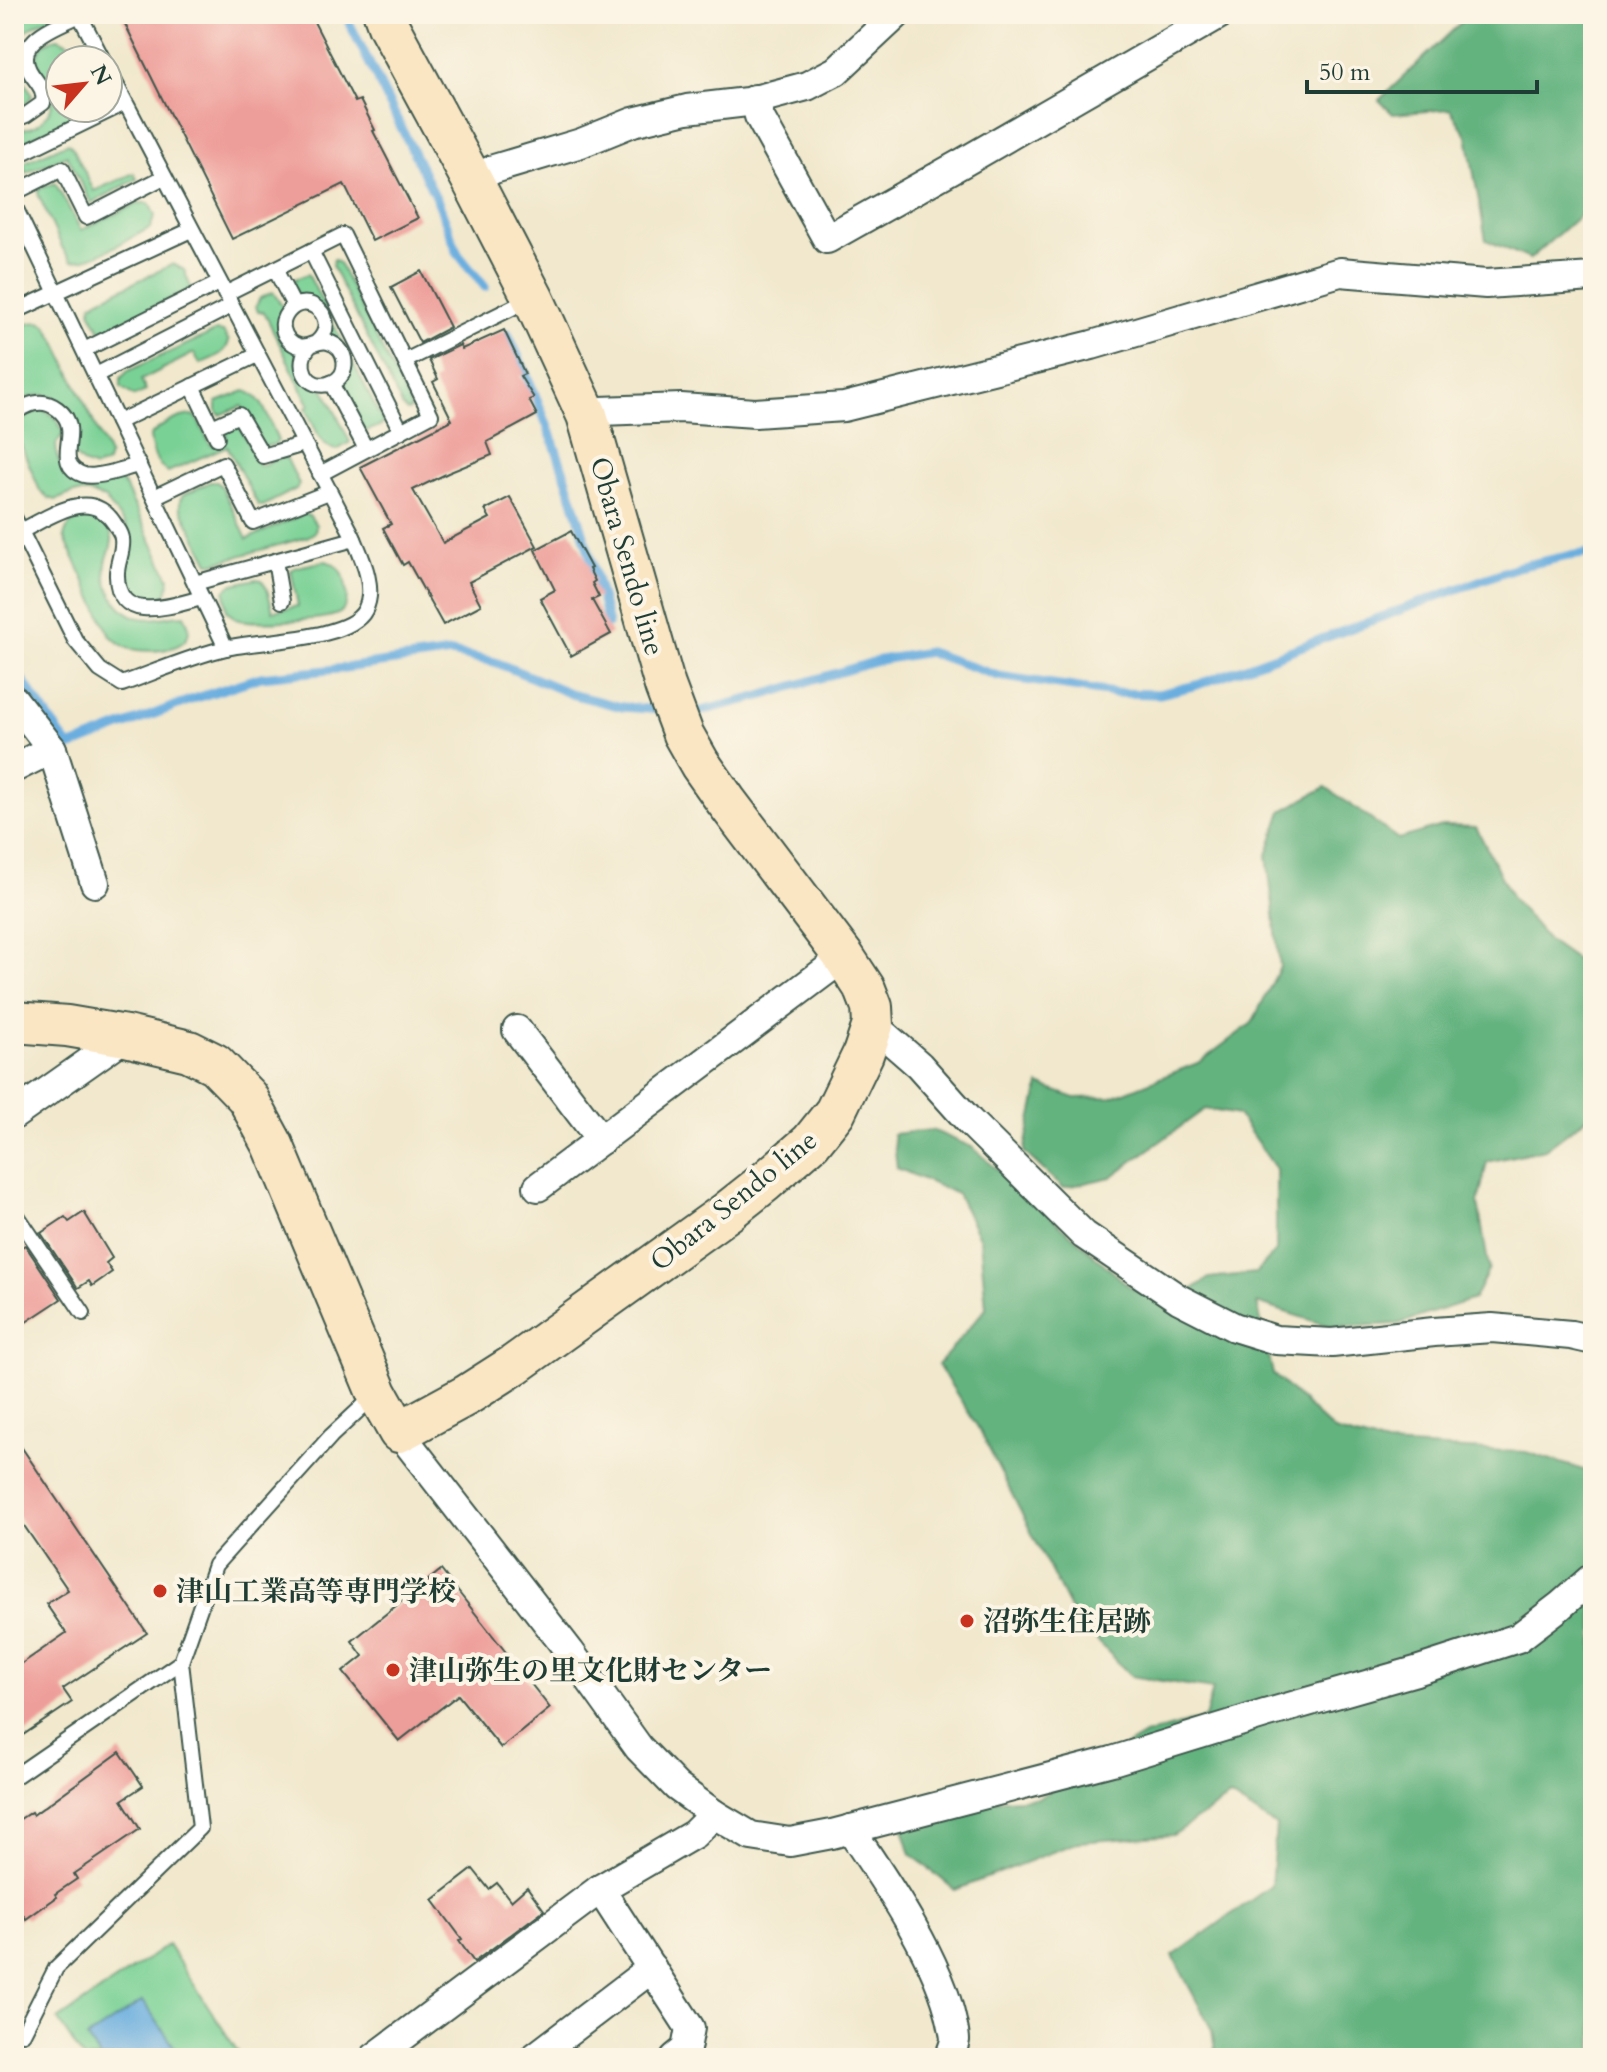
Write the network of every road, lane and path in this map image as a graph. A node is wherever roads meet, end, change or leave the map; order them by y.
1 (384, 14) edge
2 (897, 14) edge
3 (1220, 14) edge
4 (80, 15) edge
5 (95, 44) edge
6 (755, 99) junction
7 (125, 103) joint
8 (14, 120) edge
9 (14, 157) edge
10 (164, 177) junction
11 (472, 180) junction
12 (14, 193) edge
13 (14, 205) edge
14 (191, 230) junction
15 (311, 251) junction
16 (275, 269) junction
17 (1593, 277) edge
18 (56, 292) junction
19 (225, 294) junction
20 (533, 298) junction
21 (294, 306) junction
22 (14, 312) edge
23 (314, 344) junction
24 (84, 350) junction
25 (257, 355) junction
26 (405, 361) junction
27 (96, 375) junction
28 (331, 383) junction
29 (192, 386) junction
30 (14, 412) edge
31 (587, 415) junction
32 (118, 422) junction
33 (401, 431) junction
34 (304, 444) junction
35 (366, 449) junction
36 (139, 465) junction
37 (320, 474) junction
38 (329, 492) junction
39 (154, 497) junction
40 (14, 517) edge
41 (21, 531) junction
42 (354, 539) junction
43 (275, 561) junction
44 (195, 583) junction
45 (202, 598) junction
46 (282, 601) dead end
47 (226, 648) junction
48 (14, 700) edge
49 (52, 749) junction
50 (14, 768) edge
51 (95, 883) dead end
52 (844, 957) junction
53 (14, 1022) edge
54 (873, 1025) junction
55 (517, 1030) dead end
56 (126, 1036) junction
57 (14, 1115) edge
58 (601, 1140) junction
59 (538, 1187) dead end
60 (14, 1211) edge
61 (83, 1313) dead end
62 (1593, 1340) edge
63 (377, 1393) junction
64 (399, 1432) junction
65 (1593, 1577) edge
66 (181, 1662) junction
67 (14, 1777) edge
68 (714, 1814) junction
69 (850, 1829) junction
70 (600, 1889) junction
71 (652, 1968) junction
72 (23, 2033) dead end
73 (374, 2058) edge
74 (534, 2058) edge
75 (675, 2058) edge
76 (949, 2058) edge

1 - 11 main road, Obara Sendo line
2 - 6 street
3 - 6 street
4 - 5 lane
4 - 8 lane
6 - 11 street
7 - 9 lane
7 - 10 lane
10 - 12 lane
10 - 14 lane
11 - 20 main road, Obara Sendo line
13 - 18 lane
14 - 18 lane
14 - 19 lane
15 - 16 lane
15 - 26 lane
15 - 33 lane
16 - 19 lane
16 - 21 lane
17 - 31 street
18 - 22 lane
18 - 24 lane
19 - 24 lane
19 - 25 lane
19 - 27 lane
20 - 26 lane
20 - 31 main road, Obara Sendo line
21 - 23 lane
21 - 23 lane
23 - 28 lane
23 - 28 lane
24 - 27 lane
25 - 29 lane
25 - 34 lane
26 - 33 lane
27 - 32 lane
28 - 35 lane
29 - 32 lane
29 - 34 lane
30 - 36 lane
31 - 52 main road, Obara Sendo line
32 - 36 lane
33 - 35 lane
34 - 37 lane
35 - 37 lane
36 - 39 lane
37 - 38 lane
38 - 39 lane
38 - 42 lane
39 - 44 lane
40 - 41 lane
41 - 45 lane
41 - 47 lane
42 - 43 lane
42 - 47 lane
43 - 44 lane
43 - 46 lane
44 - 45 lane
45 - 47 lane
48 - 49 street
49 - 50 street
49 - 51 street
52 - 54 main road, Obara Sendo line
52 - 58 street
53 - 56 main road
54 - 62 street
54 - 64 main road, Obara Sendo line
55 - 58 street
56 - 57 street
56 - 63 main road
58 - 59 street
60 - 61 lane
63 - 64 main road
63 - 66 lane
64 - 68 street
65 - 69 street
66 - 67 lane
66 - 72 lane
68 - 69 street
68 - 70 street
69 - 76 street
70 - 71 street
70 - 73 street
71 - 74 street
71 - 75 street

